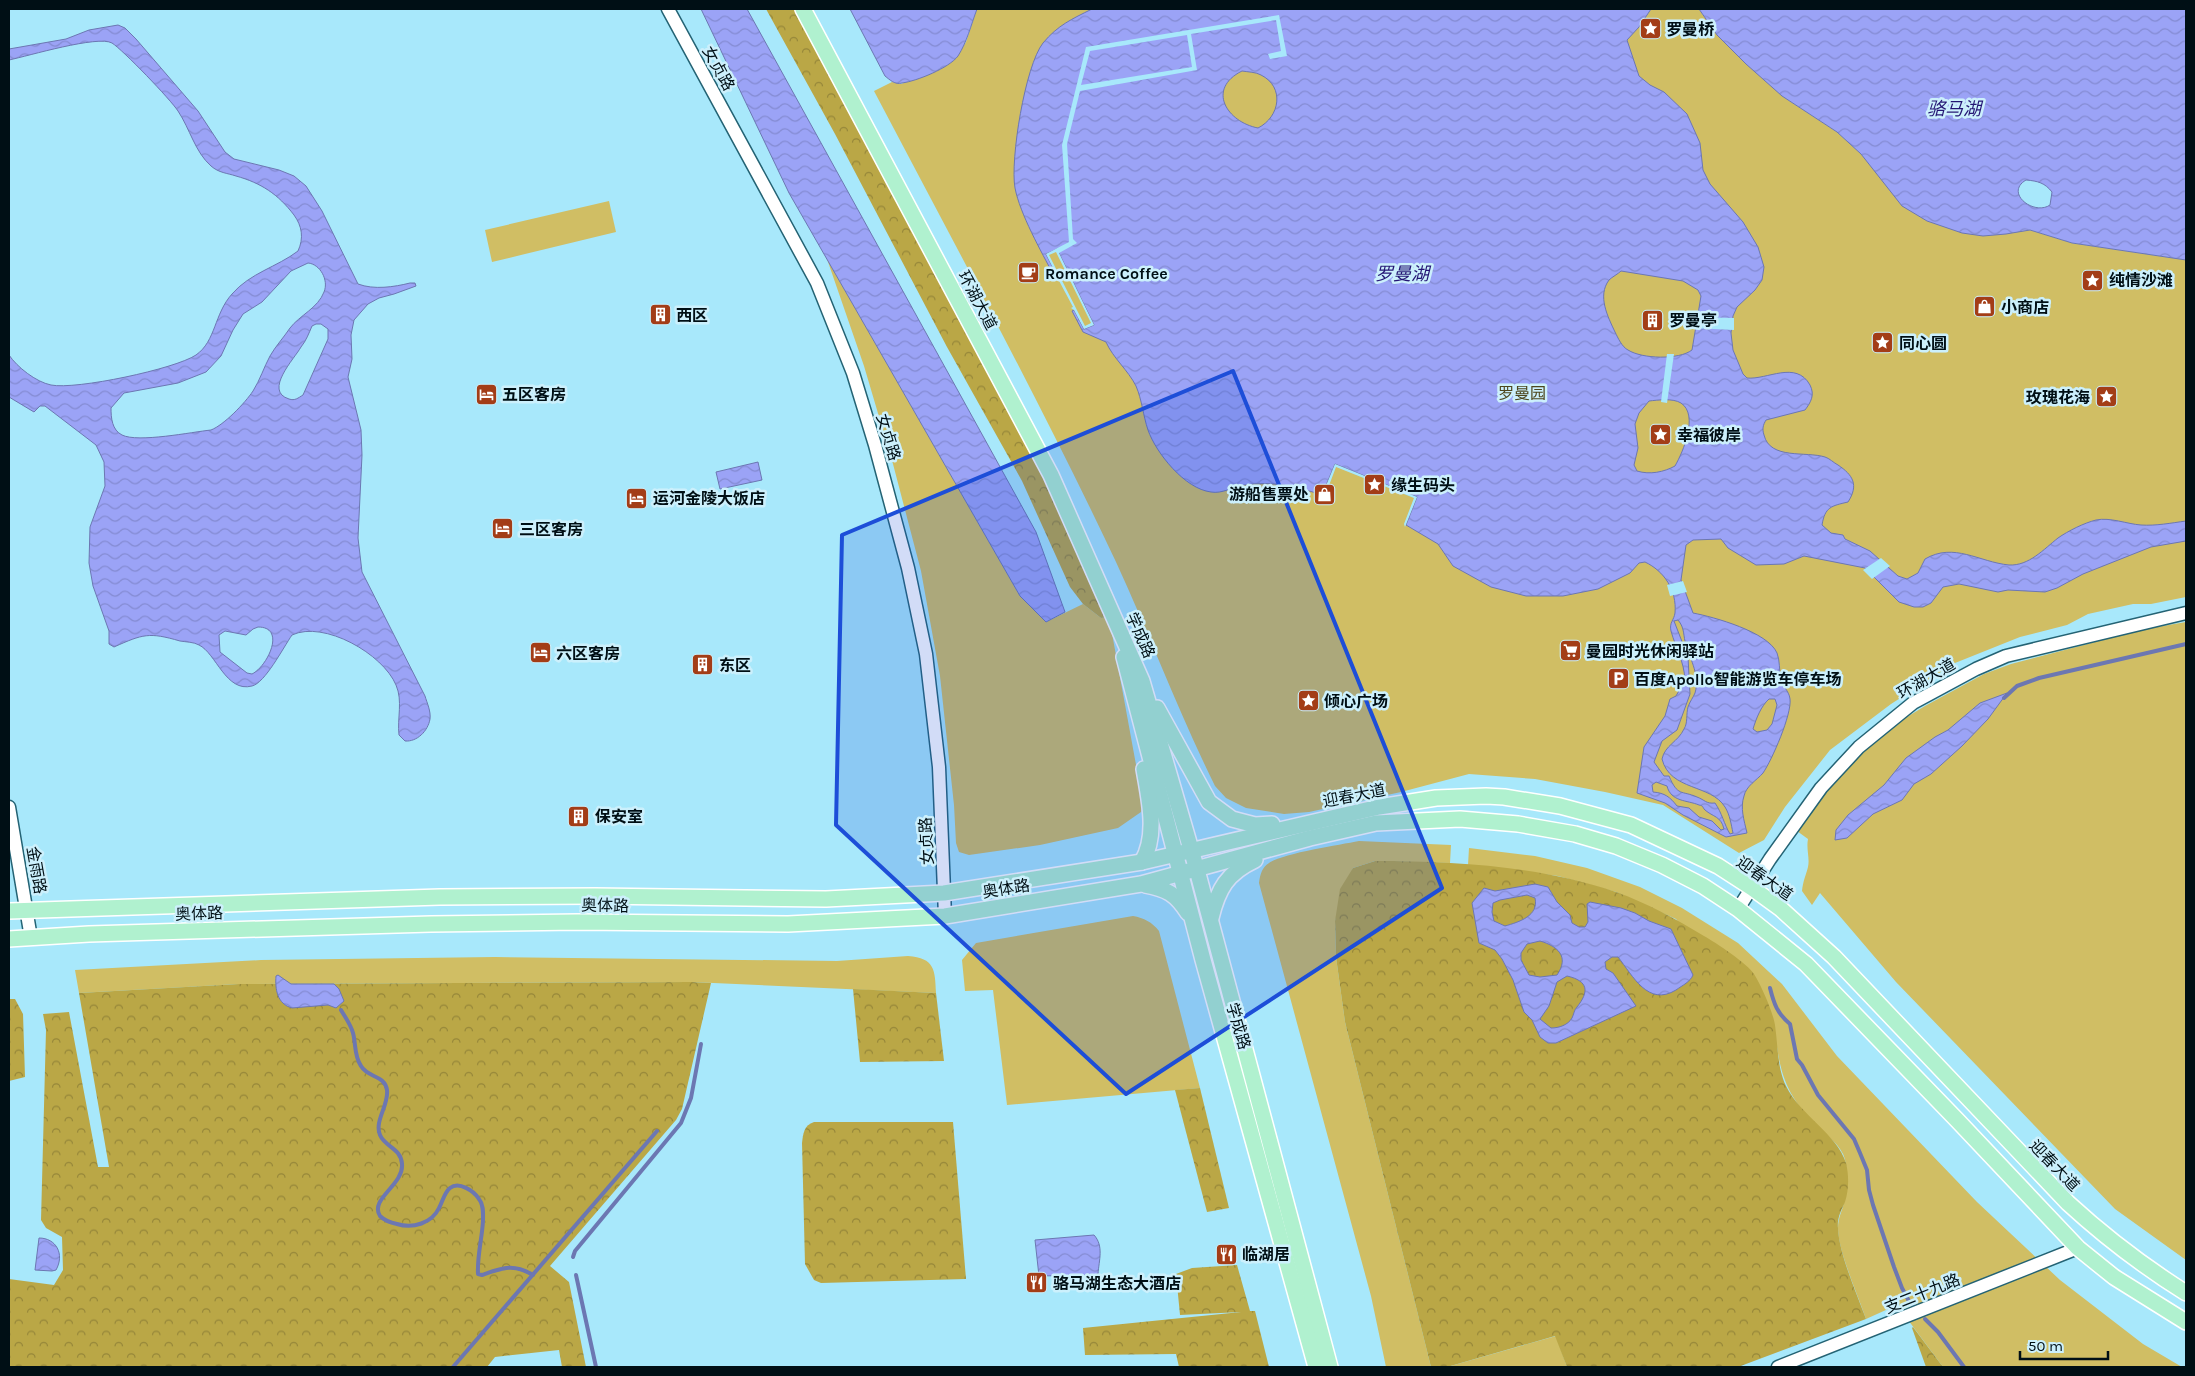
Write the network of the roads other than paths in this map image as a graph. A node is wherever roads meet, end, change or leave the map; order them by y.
1 (668, 9) edge
2 (803, 9) edge
3 (1112, 612) joint
4 (2186, 613) edge
5 (1136, 680) junction
6 (9, 808) edge
7 (1309, 822) junction
8 (1310, 838) junction
9 (1672, 843) junction
10 (1191, 851) junction
11 (1175, 854) junction
12 (1142, 862) junction
13 (1662, 865) junction
14 (1197, 870) junction
15 (1180, 874) junction
16 (1141, 884) junction
17 (1752, 888) junction
18 (944, 893) junction
19 (1738, 909) junction
20 (27, 910) junction
21 (9, 911) edge
22 (945, 916) junction
23 (1211, 922) junction
24 (1193, 923) junction
25 (31, 938) junction
26 (9, 939) edge
27 (1834, 957) junction
28 (1815, 974) junction
29 (2078, 1248) junction
30 (2186, 1293) edge
31 (2186, 1322) edge
32 (1316, 1367) edge
33 (1330, 1367) edge
34 (1778, 1367) edge

1 - 18 street, 女贞路
2 - 3 main road, 环湖大道
3 - 5 main road, 学成路
4 - 17 street, 环湖大道
5 - 7 main road
5 - 10 main road, 学成路
5 - 11 main road, 学成路
5 - 12 main road
6 - 20 street, 金雨路
7 - 9 main road, 迎春大道
7 - 10 main road, 迎春大道
8 - 13 main road, 迎春大道
8 - 14 main road, 迎春大道
8 - 23 main road
9 - 13 main road
9 - 17 main road, 迎春大道
10 - 11 main road, 奥体路
10 - 14 main road, 学成路
11 - 12 main road, 奥体路
11 - 15 main road, 学成路
12 - 18 main road, 奥体路
13 - 19 main road, 迎春大道
14 - 15 main road, 奥体路
14 - 23 main road, 学成路
15 - 16 main road, 奥体路
15 - 24 main road, 学成路
16 - 22 main road, 奥体路
16 - 24 main road
17 - 19 street, 环湖大道
17 - 27 main road, 迎春大道
18 - 20 main road, 奥体路
18 - 22 street, 女贞路
19 - 28 main road, 迎春大道
20 - 21 main road, 奥体路
20 - 25 street, 金雨路
22 - 25 main road, 奥体路
23 - 33 main road, 学成路
24 - 32 main road, 学成路
25 - 26 main road, 奥体路
27 - 28 main road
27 - 30 main road, 迎春大道
28 - 29 main road, 迎春大道
29 - 31 main road, 迎春大道
29 - 34 street, 支二十九路

